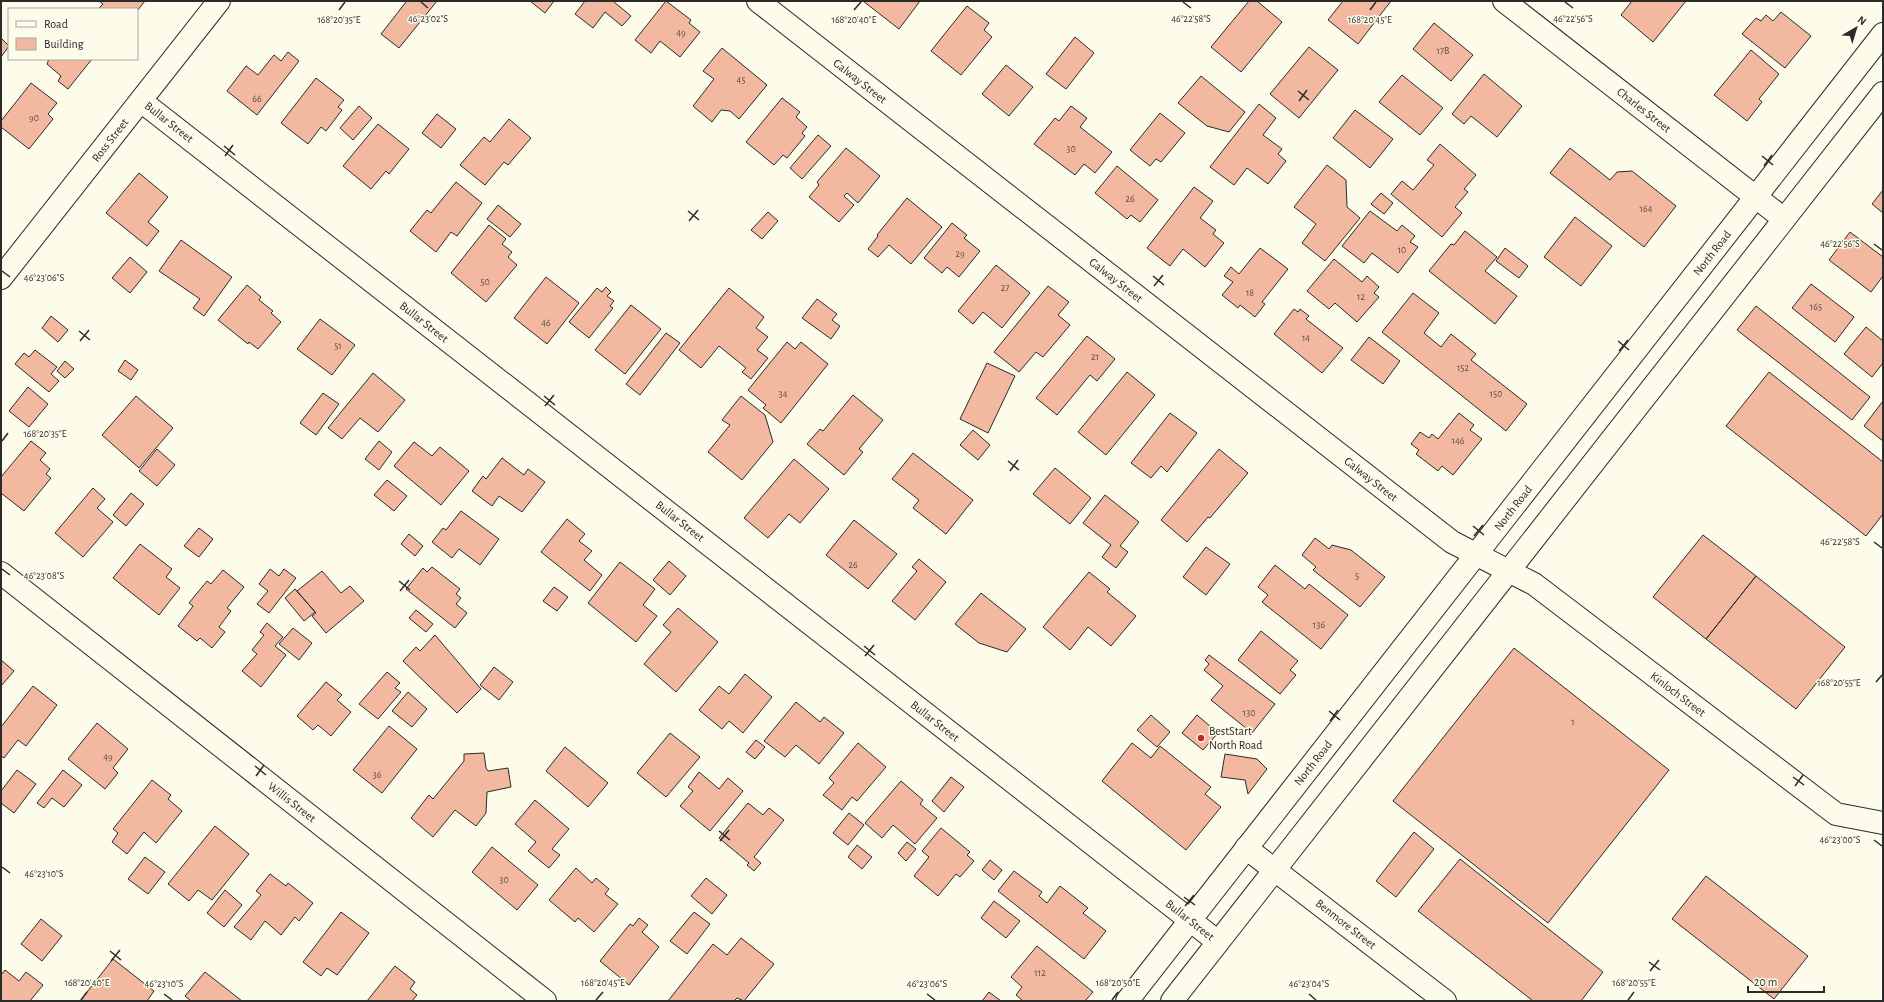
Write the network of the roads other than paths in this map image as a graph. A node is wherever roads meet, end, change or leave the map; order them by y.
1 (219, 1) edge
2 (758, 1) edge
3 (1504, 1) edge
4 (1883, 34) edge
5 (1883, 93) edge
6 (141, 101) junction
7 (1755, 197) junction
8 (1784, 219) junction
9 (1, 278) edge
10 (1476, 556) junction
11 (1508, 572) junction
12 (1, 573) edge
13 (1883, 823) edge
14 (1246, 848) junction
15 (1275, 870) junction
16 (1190, 920) junction
17 (1218, 942) junction
18 (545, 1001) edge
19 (1127, 1001) edge
20 (1172, 1001) edge
21 (1445, 1001) edge

1 - 6 street, Ross Street
2 - 10 street, Galway Street
3 - 7 street, Charles Street
4 - 7 street, North Road
5 - 8 street
6 - 9 street, Ross Street
6 - 16 street, Bullar Street
7 - 8 street, Charles Street
7 - 10 street, North Road
8 - 11 street
10 - 11 street, Kinloch Street
10 - 14 street, North Road
11 - 13 street, Kinloch Street
11 - 15 street
12 - 18 street, Willis Street
14 - 15 street, Benmore Street
14 - 16 street, North Road
15 - 17 street
15 - 21 street, Benmore Street
16 - 17 street, Bullar Street
16 - 19 street, North Road
17 - 20 street

